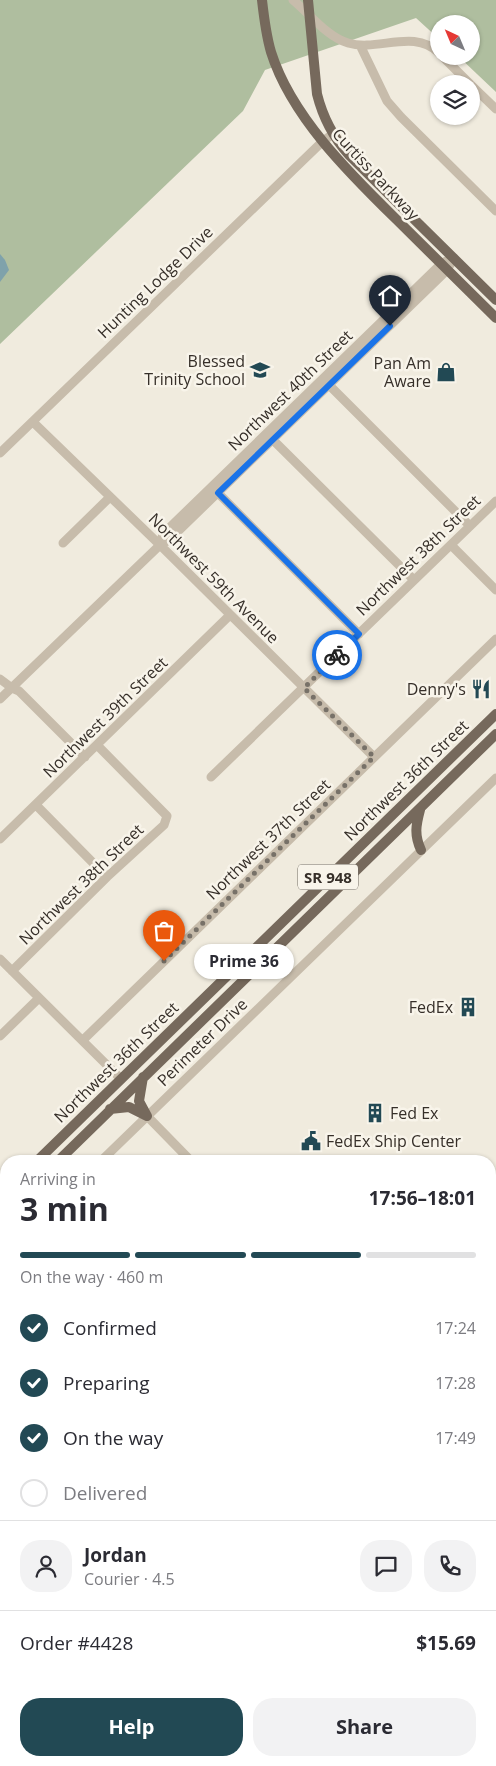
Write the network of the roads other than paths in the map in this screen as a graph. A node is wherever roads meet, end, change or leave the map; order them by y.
1 (262, 0) edge
2 (293, 0) edge
3 (308, 0) edge
4 (309, 14) junction
5 (360, 45) junction
6 (430, 47) edge
7 (451, 65) edge
8 (462, 75) edge
9 (480, 93) edge
10 (496, 109) edge
11 (333, 134) junction
12 (323, 141) junction
13 (496, 211) edge
14 (454, 258) junction
15 (444, 267) junction
16 (496, 300) edge
17 (496, 318) edge
18 (326, 382) junction
19 (32, 422) junction
20 (270, 436) junction
21 (0, 453) edge
22 (215, 490) junction
23 (110, 497) junction
24 (496, 501) edge
25 (470, 526) junction
26 (63, 543) dead end
27 (160, 545) junction
28 (451, 545) junction
29 (414, 580) junction
30 (496, 590) edge
31 (230, 615) junction
32 (359, 634) junction
33 (496, 639) edge
34 (0, 679) edge
35 (12, 688) junction
36 (304, 688) junction
37 (0, 699) edge
38 (496, 714) edge
39 (483, 727) junction
40 (496, 734) edge
41 (97, 745) junction
42 (480, 750) junction
43 (85, 756) junction
44 (374, 757) junction
45 (211, 777) dead end
46 (496, 778) edge
47 (36, 805) junction
48 (421, 808) junction
49 (412, 817) junction
50 (389, 818) junction
51 (0, 840) edge
52 (387, 841) junction
53 (422, 850) junction
54 (107, 877) junction
55 (268, 935) junction
56 (278, 946) junction
57 (0, 959) edge
58 (12, 971) junction
59 (39, 998) junction
60 (0, 1036) edge
61 (83, 1040) junction
62 (143, 1077) junction
63 (120, 1078) junction
64 (110, 1109) junction
65 (147, 1116) junction
66 (43, 1155) edge
67 (64, 1155) edge
68 (107, 1155) edge
69 (185, 1155) edge

1 - 12 main road, Curtiss Parkway
2 - 4 street
3 - 4 main road, Curtiss Parkway
4 - 5 street
4 - 11 main road, Curtiss Parkway
5 - 6 street
5 - 13 street
7 - 8 street
9 - 10 street
11 - 12 street, Hunting Lodge Drive
11 - 14 main road, Curtiss Parkway
12 - 15 main road, Curtiss Parkway
12 - 19 street, Hunting Lodge Drive
14 - 15 street, Northwest 40th Street
14 - 16 main road, Curtiss Parkway
15 - 17 main road, Curtiss Parkway
15 - 18 street, Northwest 40th Street
18 - 20 street, Northwest 40th Street
18 - 25 street
19 - 21 street, Hunting Lodge Drive
19 - 23 street, Northwest 59th Avenue
20 - 22 street, Northwest 40th Street
20 - 29 street
22 - 27 street, Northwest 40th Street
22 - 32 street
23 - 26 street
23 - 27 street, Northwest 59th Avenue
24 - 25 street, Northwest 38th Street
25 - 28 street, Northwest 38th Street
27 - 31 street, Northwest 59th Avenue
27 - 35 street, Northwest 40th Street
28 - 29 street, Northwest 38th Street
28 - 30 street
29 - 32 street, Northwest 38th Street
31 - 36 street, Northwest 59th Avenue
31 - 41 street, Northwest 39th Street
32 - 36 street, Northwest 38th Street
33 - 44 street, Northwest 37th Street
34 - 35 street
35 - 37 street, Northwest 40th Street
35 - 43 street
36 - 44 street, Northwest 59th Avenue
36 - 45 street, Northwest 38th Street
38 - 39 main road, Northwest 36th Street / SR 948
39 - 42 main road
39 - 50 main road, Northwest 36th Street / SR 948
40 - 42 main road, Northwest 36th Street / SR 948
41 - 43 street, Northwest 39th Street
41 - 54 street, Northwest 38th Street
42 - 48 main road, Northwest 36th Street / SR 948
43 - 47 street, Northwest 39th Street
44 - 61 street, Northwest 37th Street
46 - 53 street, Perimeter Drive
47 - 51 street, Northwest 39th Street
47 - 54 street
48 - 49 main road, Northwest 36th Street / SR 948
48 - 53 main road
49 - 50 main road
49 - 52 main road, Northwest 36th Street / SR 948
50 - 52 main road
50 - 55 main road, Northwest 36th Street / SR 948
52 - 56 main road, Northwest 36th Street / SR 948
53 - 65 street, Perimeter Drive
54 - 58 street, Northwest 38th Street
55 - 56 main road
55 - 63 main road, Northwest 36th Street / SR 948
56 - 62 main road, Northwest 36th Street / SR 948
57 - 58 street
58 - 59 street
59 - 60 street
59 - 61 street
61 - 63 street
62 - 64 main road, Northwest 36th Street / SR 948
62 - 65 main road
63 - 66 main road, Northwest 36th Street / SR 948
64 - 65 main road
64 - 67 main road, Northwest 36th Street / SR 948
65 - 68 street, Perimeter Drive
65 - 69 street

